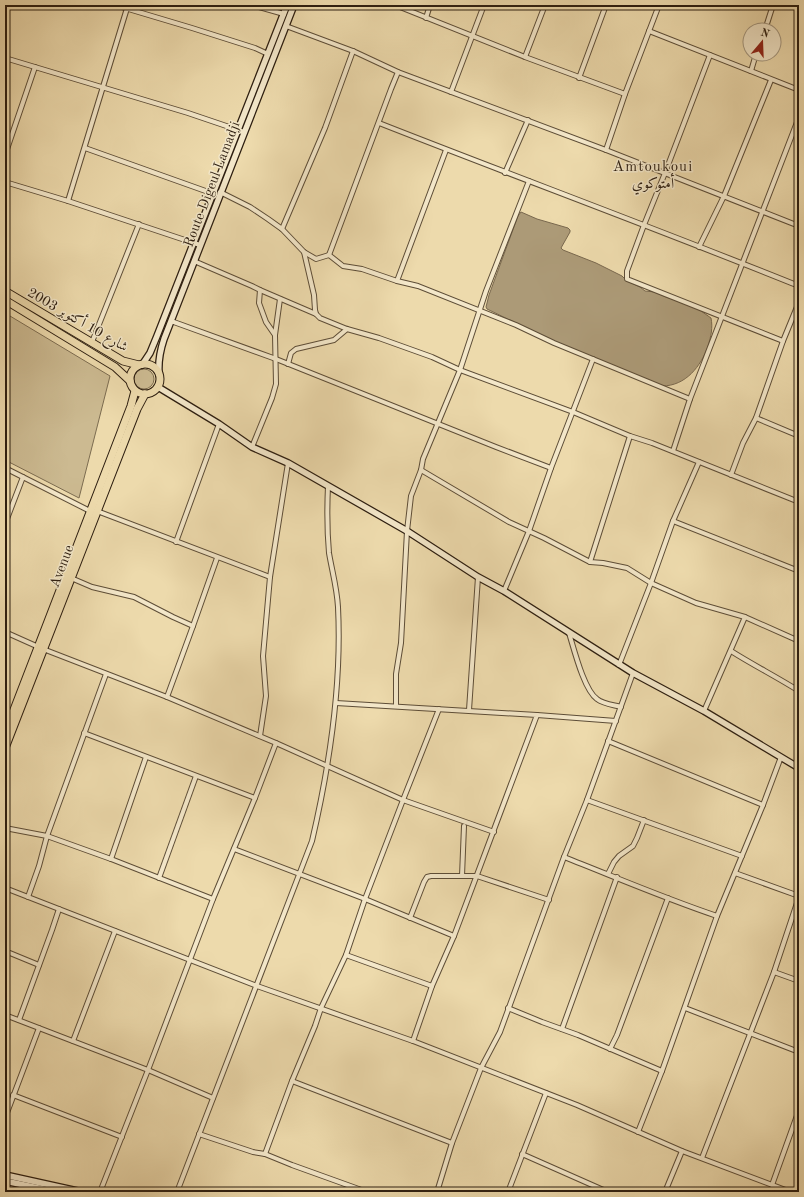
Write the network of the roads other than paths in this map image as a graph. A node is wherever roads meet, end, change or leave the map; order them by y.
1 (115, 5) edge
2 (252, 5) edge
3 (287, 5) edge
4 (294, 5) edge
5 (395, 5) edge
6 (430, 5) edge
7 (484, 5) edge
8 (545, 5) edge
9 (606, 5) edge
10 (659, 5) edge
11 (773, 5) edge
12 (128, 7) edge
13 (284, 14) junction
14 (426, 18) junction
15 (767, 22) edge
16 (286, 26) junction
17 (649, 31) junction
18 (472, 37) junction
19 (353, 51) junction
20 (268, 54) junction
21 (710, 55) junction
22 (525, 57) junction
23 (5, 58) edge
24 (754, 62) edge
25 (35, 67) junction
26 (751, 71) junction
27 (398, 72) junction
28 (579, 78) junction
29 (771, 80) junction
30 (103, 87) junction
31 (799, 90) edge
32 (451, 92) junction
33 (625, 94) junction
34 (799, 117) edge
35 (528, 120) junction
36 (379, 123) junction
37 (241, 131) junction
38 (85, 148) junction
39 (446, 150) junction
40 (606, 150) junction
41 (5, 155) edge
42 (505, 172) junction
43 (665, 173) junction
44 (529, 181) junction
45 (5, 182) edge
46 (220, 192) junction
47 (214, 194) junction
48 (724, 196) junction
49 (68, 201) junction
50 (762, 211) junction
51 (139, 224) junction
52 (644, 225) junction
53 (799, 226) edge
54 (282, 229) junction
55 (193, 242) junction
56 (200, 245) junction
57 (699, 247) junction
58 (304, 252) junction
59 (330, 255) junction
60 (194, 261) junction
61 (741, 263) junction
62 (397, 281) junction
63 (799, 286) edge
64 (260, 290) junction
65 (5, 291) edge
66 (280, 299) junction
67 (5, 300) edge
68 (799, 302) edge
69 (480, 310) junction
70 (316, 314) junction
71 (721, 316) junction
72 (171, 321) junction
73 (347, 329) junction
74 (274, 335) junction
75 (783, 341) junction
76 (92, 342) junction
77 (276, 359) junction
78 (593, 359) junction
79 (288, 364) junction
80 (140, 365) junction
81 (460, 370) junction
82 (159, 374) junction
83 (130, 380) junction
84 (158, 387) junction
85 (135, 390) junction
86 (145, 394) junction
87 (690, 399) junction
88 (573, 412) junction
89 (756, 418) junction
90 (219, 424) junction
91 (438, 424) junction
92 (630, 436) junction
93 (799, 436) edge
94 (252, 448) junction
95 (672, 451) junction
96 (699, 462) junction
97 (288, 463) junction
98 (5, 468) edge
99 (551, 468) junction
100 (421, 470) junction
101 (732, 475) junction
102 (23, 478) junction
103 (328, 486) junction
104 (799, 502) edge
105 (93, 511) junction
106 (673, 521) junction
107 (5, 524) edge
108 (407, 531) junction
109 (529, 531) junction
110 (176, 542) junction
111 (217, 558) junction
112 (590, 562) junction
113 (799, 571) edge
114 (270, 577) junction
115 (478, 577) junction
116 (71, 578) junction
117 (651, 583) junction
118 (504, 591) junction
119 (745, 617) junction
120 (193, 626) junction
121 (5, 632) edge
122 (569, 633) junction
123 (799, 641) edge
124 (41, 648) junction
125 (731, 651) junction
126 (619, 665) junction
127 (633, 673) junction
128 (106, 674) junction
129 (799, 691) edge
130 (167, 697) junction
131 (336, 703) junction
132 (396, 706) junction
133 (621, 706) junction
134 (439, 708) junction
135 (470, 710) junction
136 (704, 711) junction
137 (537, 714) junction
138 (616, 721) junction
139 (5, 733) edge
140 (84, 733) junction
141 (260, 736) junction
142 (608, 741) junction
143 (276, 743) junction
144 (5, 748) edge
145 (146, 757) junction
146 (781, 757) junction
147 (328, 766) junction
148 (799, 768) edge
149 (196, 776) junction
150 (255, 798) junction
151 (403, 800) junction
152 (587, 800) junction
153 (763, 805) junction
154 (644, 820) junction
155 (464, 826) dead end
156 (5, 828) edge
157 (494, 832) junction
158 (47, 836) junction
159 (234, 849) junction
160 (742, 856) junction
161 (564, 857) junction
162 (111, 859) junction
163 (735, 873) junction
164 (299, 874) junction
165 (608, 874) junction
166 (462, 876) junction
167 (477, 876) junction
168 (617, 877) junction
169 (159, 878) junction
170 (5, 888) edge
171 (799, 897) edge
172 (28, 898) junction
173 (668, 898) junction
174 (213, 899) junction
175 (365, 900) junction
176 (549, 900) junction
177 (59, 909) junction
178 (717, 916) junction
179 (410, 918) junction
180 (115, 931) junction
181 (454, 936) junction
182 (5, 951) edge
183 (346, 955) junction
184 (190, 960) junction
185 (39, 965) junction
186 (774, 972) junction
187 (799, 981) edge
188 (257, 986) junction
189 (432, 986) junction
190 (321, 1008) junction
191 (508, 1008) junction
192 (685, 1008) junction
193 (5, 1015) edge
194 (19, 1020) junction
195 (39, 1028) junction
196 (562, 1029) junction
197 (750, 1034) junction
198 (73, 1041) junction
199 (413, 1041) junction
200 (610, 1049) junction
201 (799, 1052) edge
202 (481, 1068) junction
203 (148, 1070) junction
204 (662, 1071) junction
205 (292, 1081) junction
206 (546, 1093) junction
207 (14, 1095) junction
208 (213, 1098) junction
209 (799, 1110) edge
210 (5, 1118) edge
211 (638, 1132) junction
212 (199, 1134) junction
213 (122, 1137) junction
214 (452, 1143) junction
215 (682, 1151) junction
216 (265, 1154) junction
217 (522, 1154) junction
218 (702, 1158) junction
219 (5, 1175) edge
220 (5, 1181) edge
221 (772, 1185) junction
222 (598, 1190) edge
223 (57, 1192) edge
224 (82, 1192) edge
225 (100, 1192) edge
226 (177, 1192) edge
227 (367, 1192) edge
228 (437, 1192) edge
229 (508, 1192) edge
230 (608, 1192) edge
231 (665, 1192) edge
232 (791, 1192) edge

1 - 12 street
2 - 13 street
3 - 13 main road
4 - 16 main road, Route Digeul Lamadji
5 - 14 street
6 - 14 street
7 - 18 street
8 - 22 street
9 - 28 street
10 - 17 street
11 - 15 street
12 - 20 street
12 - 30 street
13 - 20 main road
14 - 18 street
16 - 19 street
16 - 37 main road, Route Digeul Lamadji
17 - 21 street
17 - 33 street
18 - 22 street
18 - 32 street
19 - 27 street
19 - 54 street
20 - 37 main road
21 - 26 street
21 - 43 street
22 - 28 street
23 - 25 street
24 - 26 street
25 - 30 street
25 - 41 street
26 - 29 street
27 - 32 street
27 - 36 street
28 - 33 street
29 - 31 street
29 - 48 street
30 - 37 street
30 - 38 street
32 - 35 street
33 - 40 street
34 - 50 street
35 - 40 street
35 - 42 street
36 - 39 street
36 - 59 street
37 - 46 main road, Route Digeul Lamadji
37 - 47 main road
38 - 47 street
38 - 49 street
39 - 42 street
39 - 62 street
40 - 43 street
42 - 44 street
43 - 48 street
43 - 52 street
44 - 52 street
44 - 69 street
45 - 49 street
46 - 54 street
46 - 56 main road, Route Digeul Lamadji
47 - 55 main road
48 - 50 street
48 - 57 street
49 - 51 street
50 - 53 street
50 - 61 street
51 - 55 street
51 - 76 street
52 - 57 street
52 - 71 street
54 - 58 street
55 - 56 street
55 - 80 main road
56 - 60 main road, Route Digeul Lamadji
57 - 61 street
58 - 59 street
58 - 70 street
59 - 62 street
60 - 64 street
60 - 72 main road, Route Digeul Lamadji
61 - 63 street
61 - 71 street
62 - 69 street
64 - 66 street
64 - 74 street
65 - 76 highway, شارع 10 أكتوبر 2003
66 - 70 street
66 - 74 street
67 - 83 highway, شارع 10 أكتوبر 2003
68 - 75 street
69 - 78 street
69 - 81 street
70 - 73 street
71 - 75 street
71 - 87 street
72 - 77 street
72 - 82 main road, Route Digeul Lamadji
73 - 79 street
73 - 81 street
74 - 77 street
75 - 89 street
76 - 80 highway, شارع 10 أكتوبر 2003
77 - 79 street
77 - 94 street
78 - 87 street
78 - 88 street
79 - 91 street
80 - 82 highway
80 - 83 highway
81 - 88 street
81 - 91 street
82 - 84 highway
83 - 85 highway
84 - 86 highway
84 - 90 main road
85 - 86 highway
85 - 105 highway
86 - 105 highway, Avenue
87 - 95 street
88 - 92 street
88 - 99 street
89 - 93 street
89 - 101 street
90 - 94 main road
90 - 110 street
91 - 99 street
91 - 100 street
92 - 95 street
92 - 112 street
94 - 97 main road
95 - 96 street
96 - 101 street
96 - 106 street
97 - 103 main road
97 - 114 street
98 - 102 street
99 - 109 street
100 - 108 street
100 - 109 street
101 - 104 street
102 - 105 street
102 - 107 street
103 - 108 main road
103 - 131 street
105 - 110 street
105 - 116 highway, Avenue
105 - 124 highway
106 - 113 street
106 - 117 street
108 - 115 main road
108 - 132 street
109 - 112 street
109 - 118 street
110 - 111 street
111 - 114 street
111 - 120 street
112 - 117 street
114 - 141 street
115 - 118 main road
115 - 135 street
116 - 120 street
116 - 124 highway, Avenue
117 - 119 street
117 - 126 street
118 - 122 main road
119 - 123 street
119 - 125 street
120 - 130 street
121 - 124 street
122 - 126 main road
122 - 133 street
124 - 128 street
124 - 139 highway
124 - 144 highway, Avenue
125 - 129 street
125 - 136 street
126 - 127 main road
127 - 133 street
127 - 136 main road
128 - 130 street
128 - 140 street
130 - 141 street
131 - 132 street
131 - 147 street
132 - 134 street
133 - 138 street
134 - 135 street
134 - 151 street
135 - 137 street
136 - 146 main road
137 - 138 street
137 - 157 street
138 - 142 street
140 - 145 street
140 - 158 street
141 - 143 street
142 - 152 street
142 - 153 street
143 - 147 street
143 - 150 street
145 - 149 street
145 - 162 street
146 - 148 main road
146 - 153 street
147 - 151 street
147 - 164 street
149 - 150 street
149 - 169 street
150 - 159 street
151 - 157 street
151 - 175 street
152 - 154 street
152 - 161 street
153 - 160 street
154 - 160 street
154 - 165 street
155 - 166 street
156 - 158 street
157 - 167 street
158 - 162 street
158 - 172 street
159 - 164 street
159 - 174 street
160 - 163 street
161 - 165 street
161 - 176 street
162 - 169 street
163 - 171 street
163 - 178 street
164 - 175 street
164 - 188 street
165 - 168 street
166 - 167 street
166 - 179 street
167 - 176 street
167 - 181 street
168 - 173 street
168 - 196 street
169 - 174 street
170 - 172 street
171 - 186 street
172 - 177 street
173 - 178 street
173 - 200 street
174 - 184 street
175 - 179 street
175 - 181 street
175 - 183 street
176 - 191 street
177 - 180 street
177 - 185 street
178 - 192 street
179 - 181 street
180 - 184 street
180 - 198 street
181 - 189 street
182 - 185 street
183 - 189 street
183 - 190 street
184 - 188 street
184 - 203 street
185 - 194 street
186 - 187 street
186 - 197 street
188 - 190 street
188 - 208 street
189 - 199 street
190 - 199 street
190 - 205 street
191 - 196 street
191 - 202 street
192 - 197 street
192 - 204 street
193 - 194 street
194 - 195 street
195 - 198 street
195 - 207 street
196 - 200 street
197 - 201 street
197 - 218 street
198 - 203 street
199 - 202 street
200 - 204 street
202 - 206 street
202 - 214 street
203 - 208 street
203 - 213 street
204 - 211 street
205 - 214 street
205 - 216 street
206 - 211 street
206 - 217 street
207 - 210 street
207 - 213 street
208 - 212 street
209 - 221 street
211 - 215 street
212 - 216 street
212 - 226 street
213 - 225 street
214 - 228 street
215 - 218 street
215 - 231 street
216 - 227 street
217 - 222 street
217 - 229 street
218 - 221 street
219 - 224 main road
220 - 223 main road
221 - 232 street
222 - 230 street

